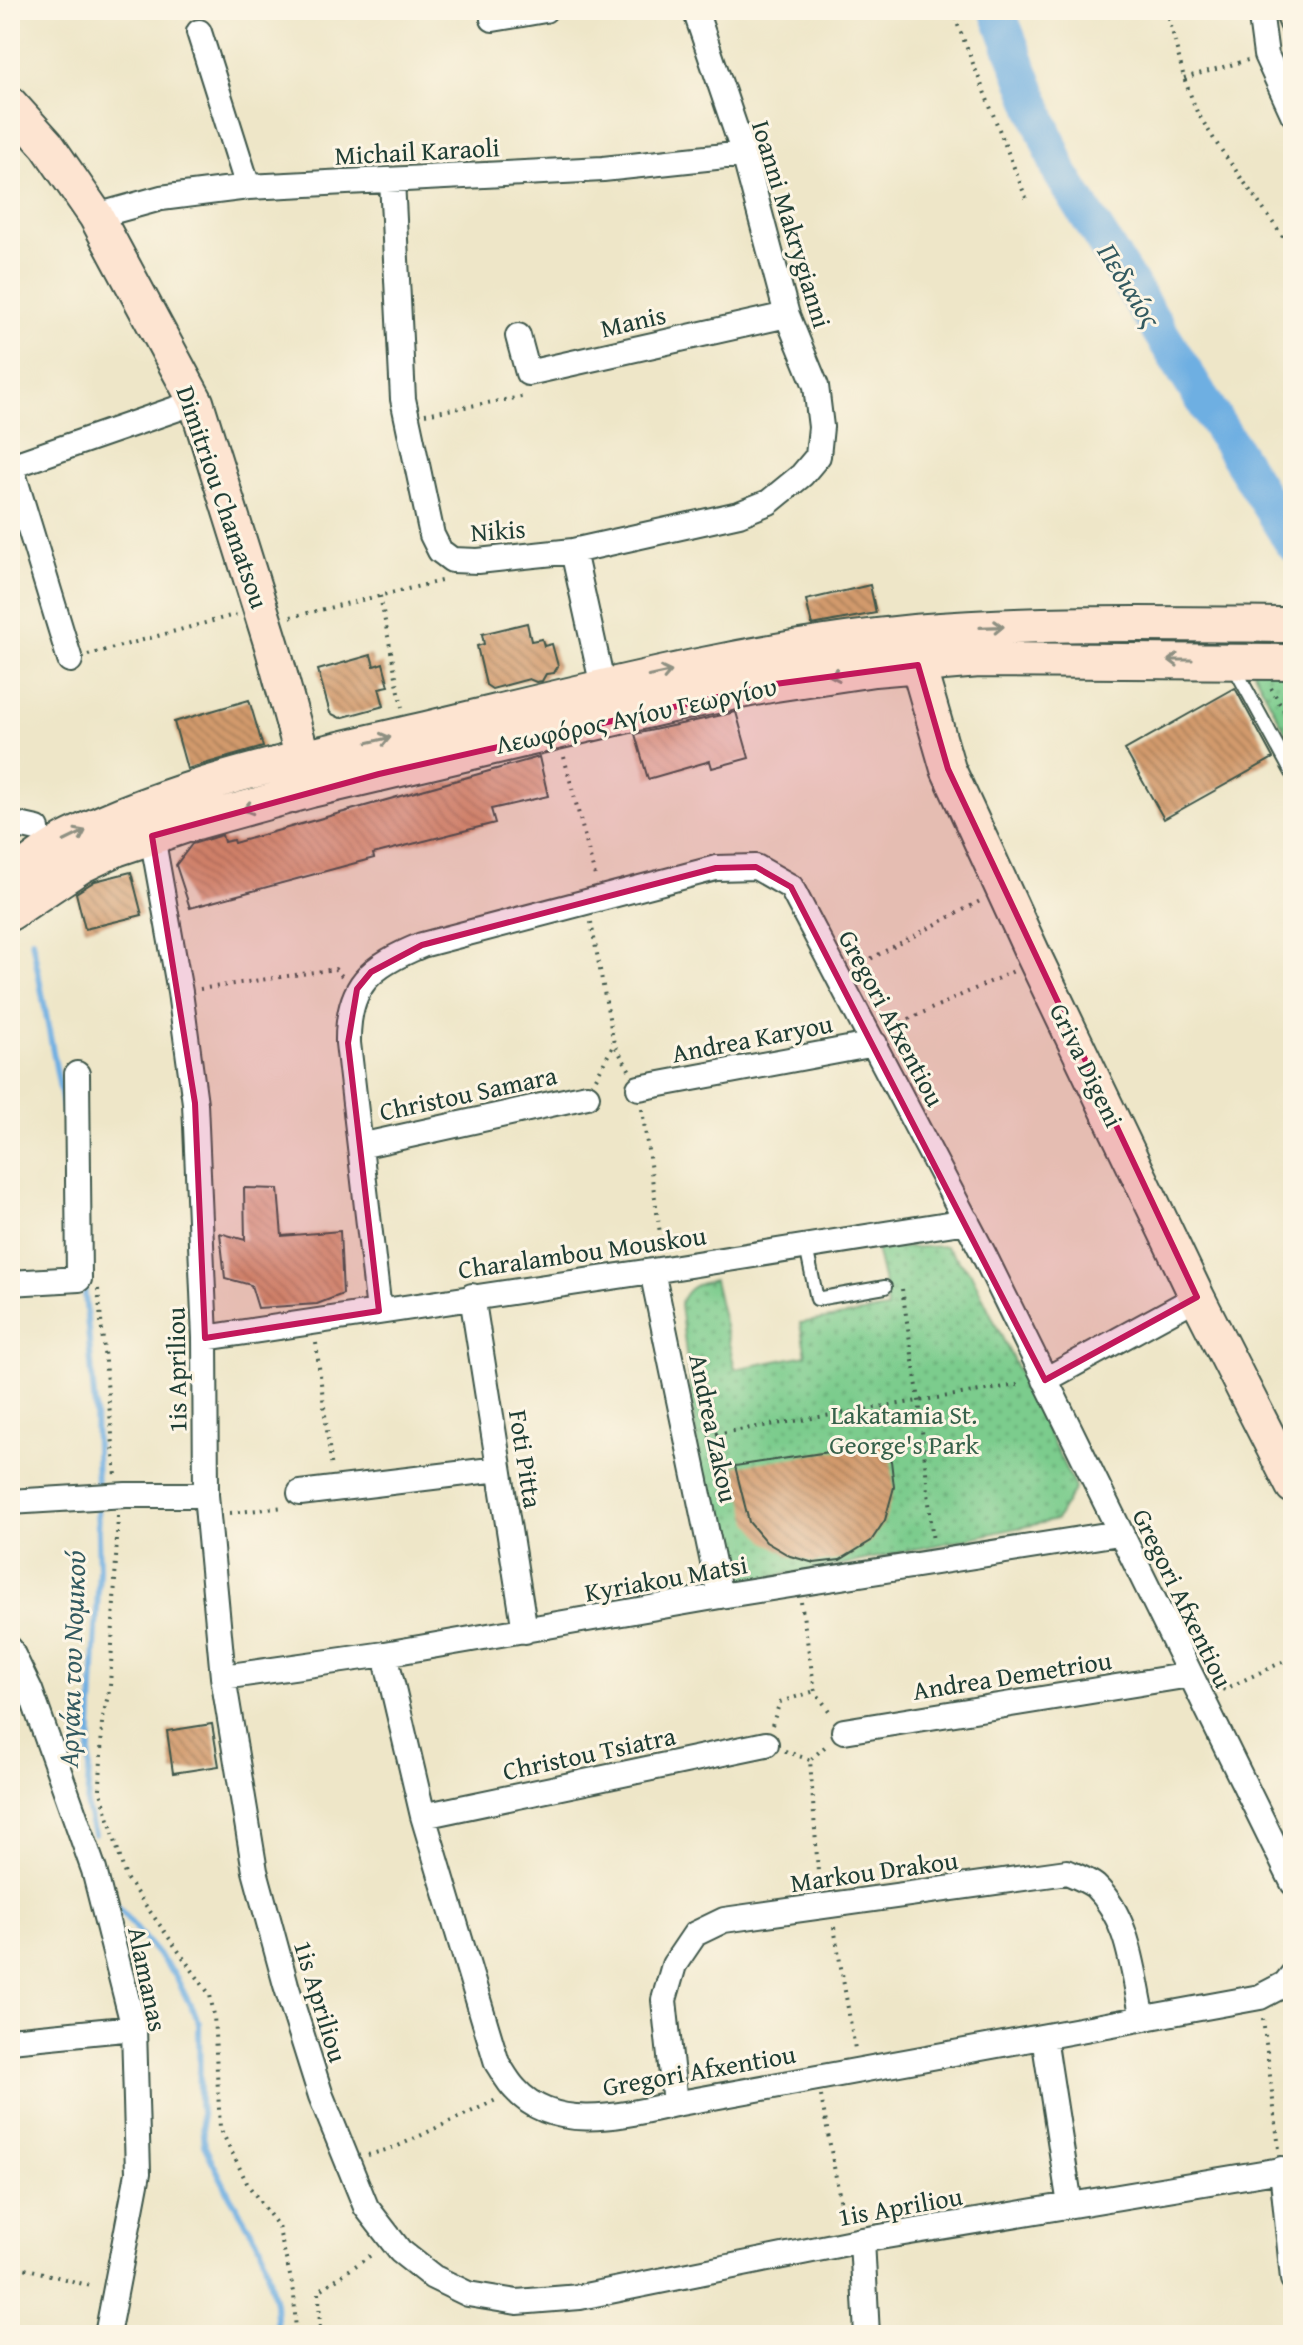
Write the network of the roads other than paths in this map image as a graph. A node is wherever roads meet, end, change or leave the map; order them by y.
1 (545, 10) edge
2 (695, 10) edge
3 (1260, 10) edge
4 (493, 19) dead end
5 (199, 32) dead end
6 (10, 104) edge
7 (1293, 114) edge
8 (744, 154) junction
9 (392, 180) junction
10 (248, 187) junction
11 (96, 216) junction
12 (787, 315) junction
13 (518, 336) dead end
14 (196, 402) junction
15 (818, 456) joint
16 (10, 465) edge
17 (573, 551) junction
18 (1278, 624) edge
19 (916, 649) junction
20 (70, 660) road end
21 (1232, 660) junction
22 (1280, 668) edge
23 (603, 687) junction
24 (303, 757) junction
25 (1292, 773) edge
26 (311, 790) junction
27 (10, 823) edge
28 (37, 829) dead end
29 (152, 836) junction
30 (10, 878) edge
31 (10, 913) edge
32 (872, 1040) junction
33 (77, 1074) dead end
34 (639, 1088) road end
35 (587, 1096) road end
36 (360, 1146) junction
37 (967, 1221) junction
38 (806, 1247) junction
39 (658, 1270) junction
40 (10, 1283) edge
41 (885, 1287) road end
42 (472, 1296) junction
43 (1197, 1297) junction
44 (379, 1311) junction
45 (205, 1338) junction
46 (1045, 1380) junction
47 (499, 1469) junction
48 (1293, 1486) edge
49 (300, 1493) road end
50 (10, 1502) edge
51 (207, 1505) junction
52 (1119, 1533) junction
53 (720, 1596) junction
54 (525, 1631) junction
55 (10, 1649) edge
56 (385, 1654) junction
57 (1190, 1675) junction
58 (223, 1677) junction
59 (844, 1731) road end
60 (766, 1744) road end
61 (423, 1816) junction
62 (1293, 1883) edge
63 (1293, 1974) edge
64 (1143, 2018) junction
65 (134, 2028) junction
66 (1044, 2037) junction
67 (10, 2040) edge
68 (675, 2104) junction
69 (1287, 2169) edge
70 (1070, 2205) junction
71 (855, 2242) junction
72 (1293, 2279) edge
73 (107, 2335) edge
74 (867, 2335) edge

1 - 4 street
2 - 8 street, Ioanni Makrygianni
3 - 7 street
5 - 10 street
6 - 11 main road, Dimitriou Chamatsou
8 - 9 street, Michail Karaoli
8 - 12 street, Ioanni Makrygianni
9 - 10 street, Michail Karaoli
9 - 17 street, Nikis
10 - 11 street, Michail Karaoli
11 - 14 main road, Dimitriou Chamatsou
12 - 13 street, Manis
12 - 15 street, Ioanni Makrygianni
14 - 16 street
14 - 24 main road, Dimitriou Chamatsou
15 - 17 street, Nikis
16 - 20 street
17 - 23 street
19 -> 18 main road, Λεωφόρος Αγίου Γεωργίου
21 -> 19 main road, Λεωφόρος Αγίου Γεωργίου
23 -> 19 main road, Λεωφόρος Αγίου Γεωργίου
19 -> 26 main road, Λεωφόρος Αγίου Γεωργίου
19 - 43 main road, Griva Digeni
21 - 22 main road, Λεωφόρος Αγίου Γεωργίου
21 - 25 lane
24 -> 23 main road, Λεωφόρος Αγίου Γεωργίου
24 - 26 main road, Dimitriou Chamatsou
30 -> 24 main road, Λεωφόρος Αγίου Γεωργίου
26 -> 29 main road, Λεωφόρος Αγίου Γεωργίου
27 - 28 street
29 - 31 main road, Λεωφόρος Αγίου Γεωργίου
29 - 45 street, 1is Apriliou
32 - 34 street, Andrea Karyou
32 - 36 street, Gregori Afxentiou
32 - 37 street, Gregori Afxentiou
33 - 40 street
35 - 36 street, Christou Samara
36 - 44 street
37 - 38 street, Charalambou Mouskou
37 - 46 street, Gregori Afxentiou
38 - 39 street, Charalambou Mouskou
38 - 41 lane
39 - 42 street, Charalambou Mouskou
39 - 53 street, Andrea Zakou
42 - 44 street, Charalambou Mouskou
42 - 47 street, Foti Pitta
43 - 46 street
43 - 48 main road, Griva Digeni
44 - 45 street, Charalambou Mouskou
45 - 51 street, 1is Apriliou
46 - 52 street, Gregori Afxentiou
47 - 49 street
47 - 54 street, Foti Pitta
50 - 51 street
51 - 58 street, 1is Apriliou
52 - 53 street, Kyriakou Matsi
52 - 57 street, Gregori Afxentiou
53 - 54 street, Kyriakou Matsi
54 - 56 street, Kyriakou Matsi
55 - 65 street, Alamanas
56 - 58 street, Kyriakou Matsi
56 - 61 street, Gregori Afxentiou
57 - 59 street, Andrea Demetriou
57 - 62 street, Gregori Afxentiou
58 - 71 street, 1is Apriliou
60 - 61 street, Christou Tsiatra
61 - 68 street, Gregori Afxentiou
63 - 64 street, Gregori Afxentiou
64 - 66 street, Gregori Afxentiou
64 - 68 street, Markou Drakou
65 - 67 street
65 - 73 street, Alamanas
66 - 68 street, Gregori Afxentiou
66 - 70 street
69 - 70 street, 1is Apriliou
69 - 72 street
70 - 71 street, 1is Apriliou
71 - 74 street

